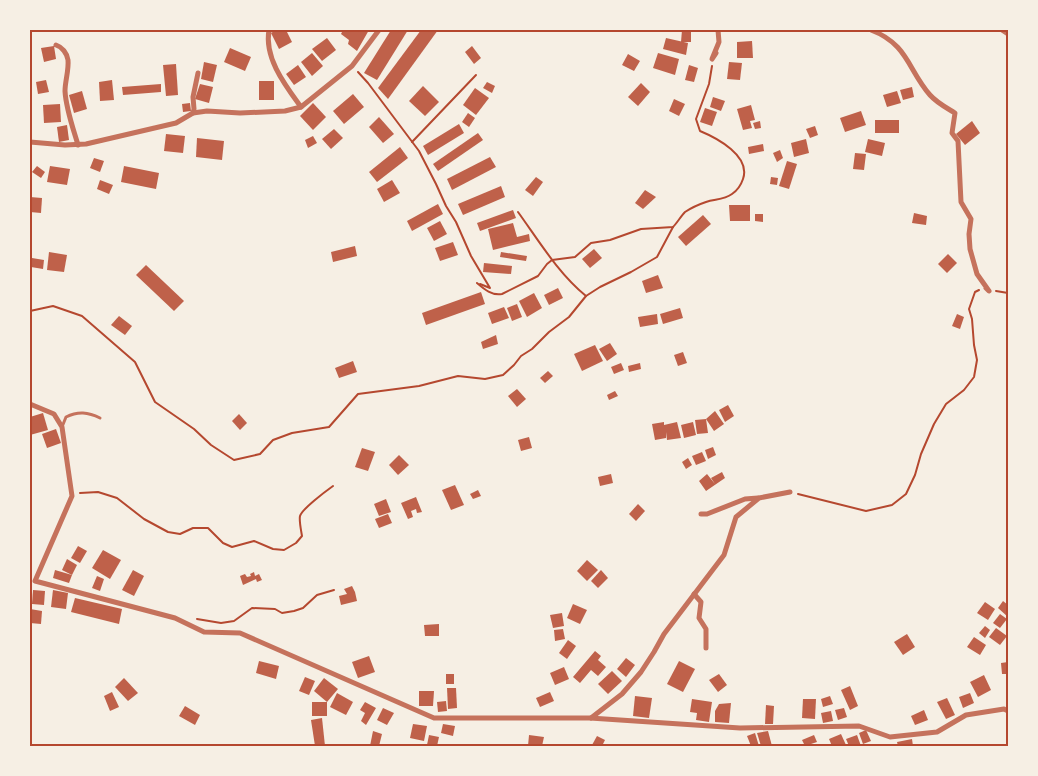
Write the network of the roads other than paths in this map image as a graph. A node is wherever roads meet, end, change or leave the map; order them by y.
1 (269, 30) edge
2 (379, 30) edge
3 (718, 30) edge
4 (871, 30) edge
5 (1002, 30) edge
6 (1008, 34) edge
7 (56, 46) dead end
8 (716, 53) road end
9 (198, 73) dead end
10 (301, 107) junction
11 (193, 113) junction
12 (30, 142) edge
13 (78, 145) junction
14 (986, 288) road end
15 (30, 404) edge
16 (100, 418) dead end
17 (62, 427) junction
18 (790, 492) road end
19 (759, 498) junction
20 (701, 514) dead end
21 (694, 594) junction
22 (706, 648) dead end
23 (1008, 711) edge
24 (590, 718) junction

1 - 10 street
2 - 10 street
3 - 8 street
4 - 14 street
5 - 6 street
7 - 13 street
9 - 11 street
10 - 11 street
11 - 13 street
12 - 13 street
15 - 17 street
16 - 17 lane
17 - 24 street
18 - 19 street
19 - 20 street
19 - 21 street
21 - 22 street
21 - 24 street
23 - 24 street

